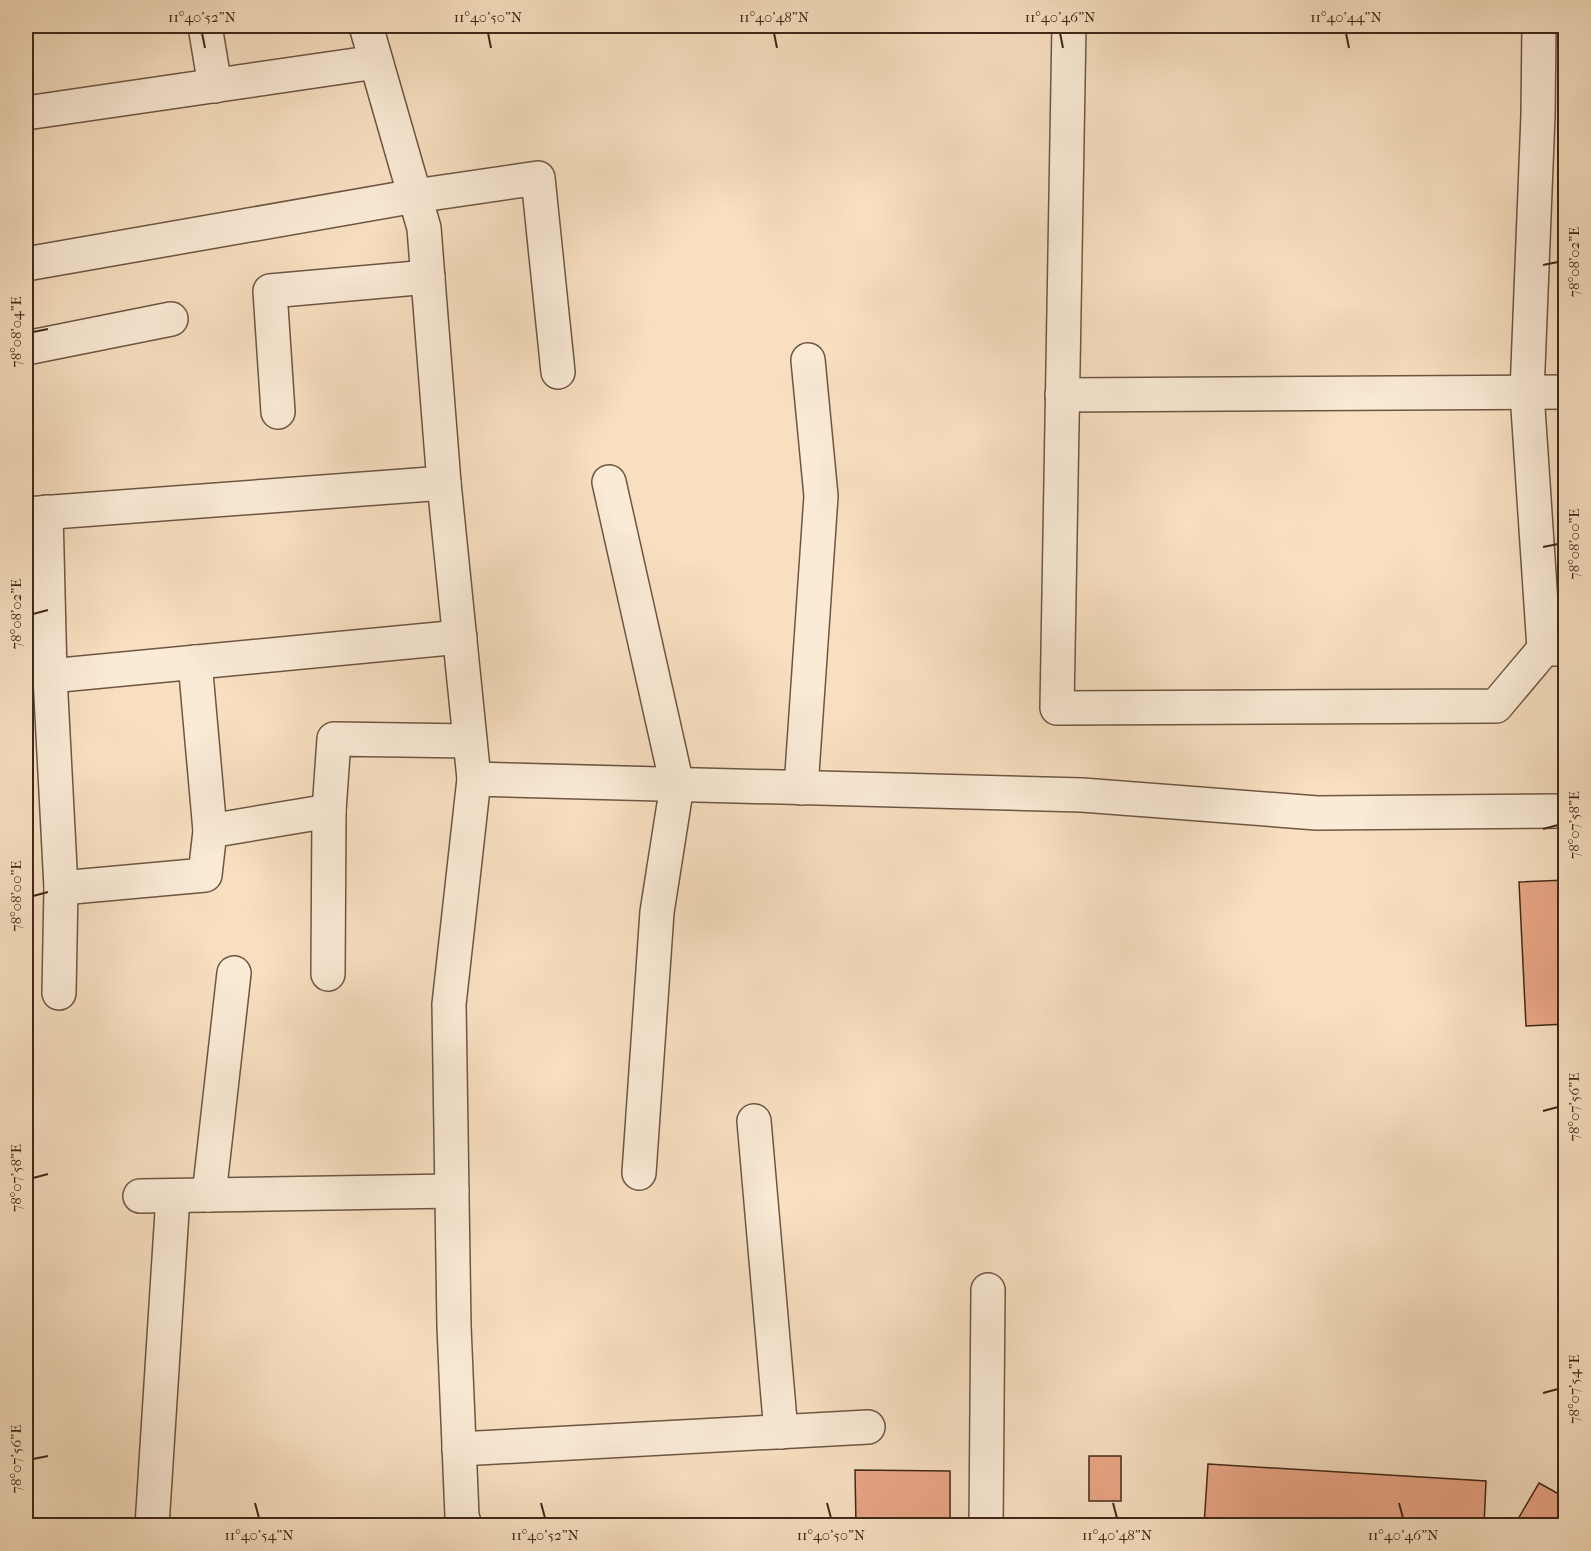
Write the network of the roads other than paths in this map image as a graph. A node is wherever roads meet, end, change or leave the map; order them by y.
1 (205, 26) edge
2 (366, 26) edge
3 (1069, 26) edge
4 (1539, 26) edge
5 (376, 62) junction
6 (215, 86) junction
7 (26, 113) edge
8 (415, 196) junction
9 (26, 264) edge
10 (428, 278) junction
11 (171, 320) dead end
12 (26, 348) edge
13 (808, 360) dead end
14 (558, 372) dead end
15 (1566, 392) edge
16 (1527, 393) junction
17 (1062, 395) junction
18 (278, 412) dead end
19 (609, 482) dead end
20 (444, 483) junction
21 (36, 513) edge
22 (460, 637) junction
23 (1555, 649) edge
24 (195, 662) junction
25 (50, 676) junction
26 (470, 741) junction
27 (474, 779) junction
28 (677, 785) junction
29 (801, 788) junction
30 (329, 811) junction
31 (1566, 811) edge
32 (210, 831) junction
33 (61, 888) junction
34 (234, 973) dead end
35 (328, 974) dead end
36 (59, 993) dead end
37 (754, 1121) dead end
38 (639, 1173) dead end
39 (452, 1191) junction
40 (209, 1195) junction
41 (140, 1196) dead end
42 (173, 1196) junction
43 (987, 1290) dead end
44 (868, 1427) dead end
45 (781, 1432) junction
46 (459, 1449) junction
47 (152, 1526) edge
48 (465, 1526) edge
49 (986, 1526) edge

1 - 6 street
2 - 5 street
3 - 17 street
4 - 16 street
5 - 6 street
5 - 8 street
6 - 7 street
8 - 9 street
8 - 10 street
8 - 14 street
10 - 18 street
10 - 20 street
11 - 12 street
13 - 29 street
15 - 16 street
16 - 17 street
16 - 23 street
17 - 23 street
19 - 28 street
20 - 21 street
20 - 22 street
21 - 25 street
22 - 24 street
22 - 26 street
24 - 25 street
24 - 32 street
25 - 33 street
26 - 27 street
26 - 30 street
27 - 28 street
27 - 39 street
28 - 29 street
28 - 38 street
29 - 31 street
30 - 32 street
30 - 35 street
32 - 33 street
33 - 36 street
34 - 40 street
37 - 45 street
39 - 40 street
39 - 46 street
40 - 42 street
41 - 42 street
42 - 47 street
43 - 49 street
44 - 45 street
45 - 46 street
46 - 48 street

